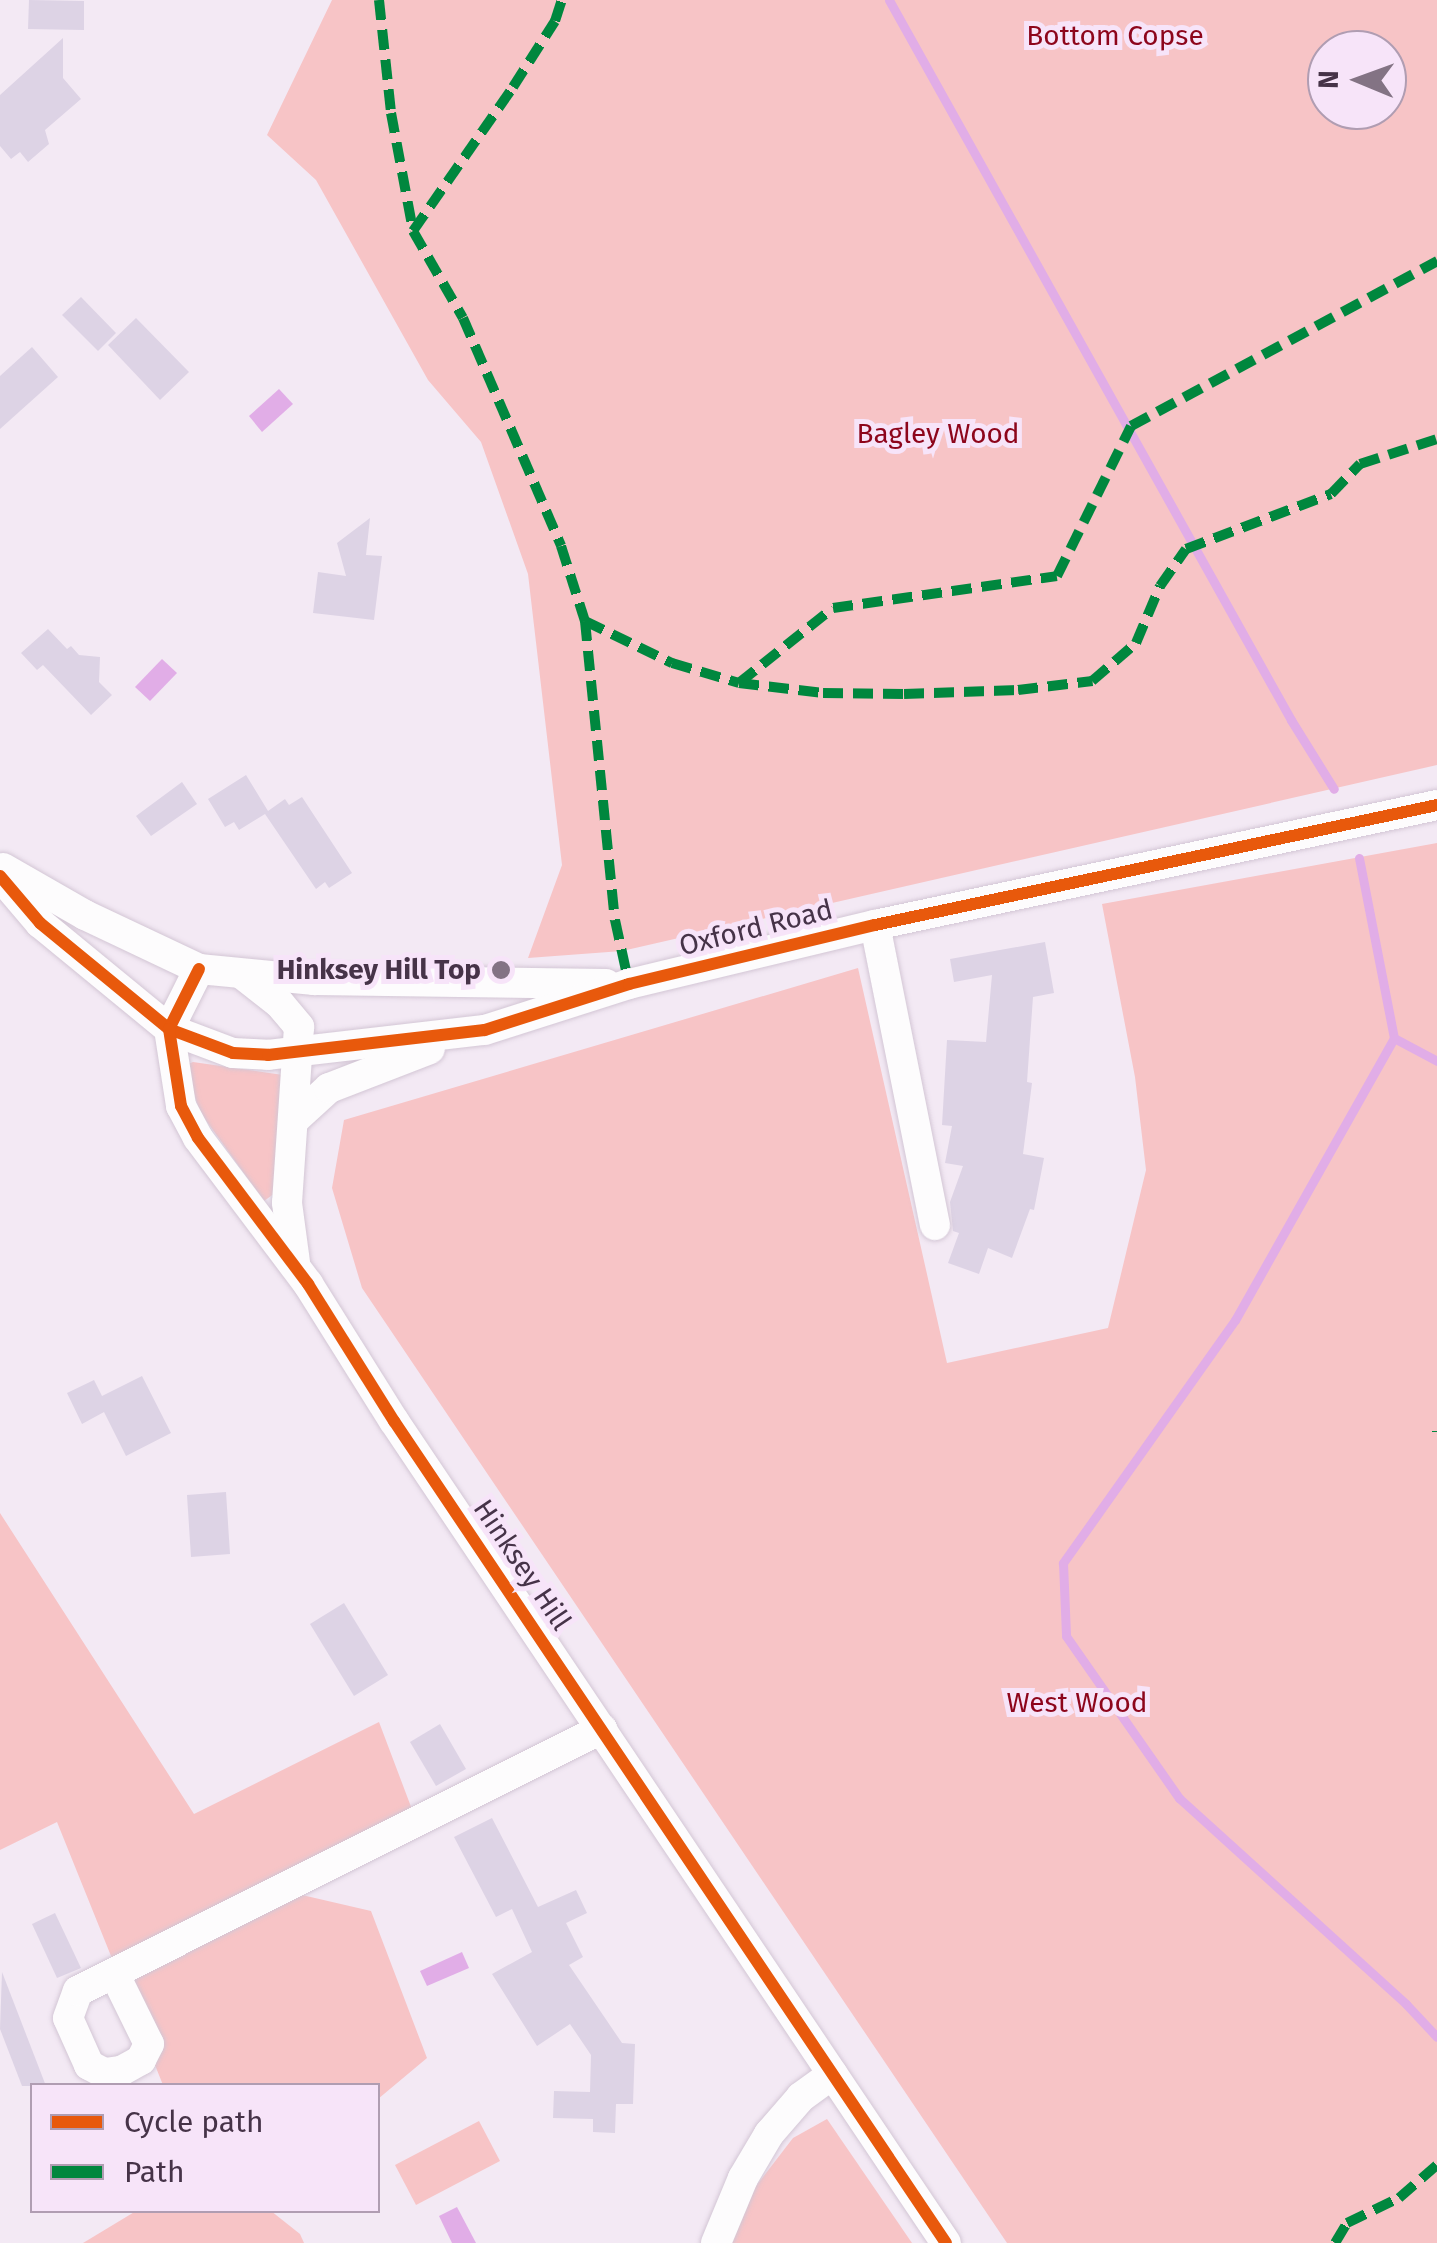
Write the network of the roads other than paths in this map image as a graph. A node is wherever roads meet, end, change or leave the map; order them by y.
1 (1437, 805) edge
2 (0, 867) edge
3 (0, 876) edge
4 (876, 925) junction
5 (199, 969) junction
6 (243, 975) junction
7 (630, 984) junction
8 (168, 1029) junction
9 (485, 1030) junction
10 (299, 1053) junction
11 (292, 1121) junction
12 (935, 1225) dead end
13 (295, 1265) junction
14 (602, 1729) junction
15 (114, 1973) dead end
16 (834, 2074) junction
17 (716, 2243) edge
18 (946, 2243) edge

1 - 4 street, Oxford Road
2 - 5 street, Oxford Road
3 - 8 street, Oxford Road
4 - 7 street, Oxford Road
4 - 12 street
5 - 6 street, Oxford Road
5 - 8 street
6 - 7 street, Oxford Road
6 - 10 street
7 - 9 street, Oxford Road
8 - 10 street, Oxford Road
8 - 13 street, Hinksey Hill
9 - 10 street, Oxford Road
9 - 11 street, Oxford Road
10 - 11 street, Hinksey Hill
11 - 13 street, Hinksey Hill
13 - 14 street, Hinksey Hill
14 - 15 street
14 - 16 street, Hinksey Hill
16 - 17 street
16 - 18 street, Hinksey Hill

